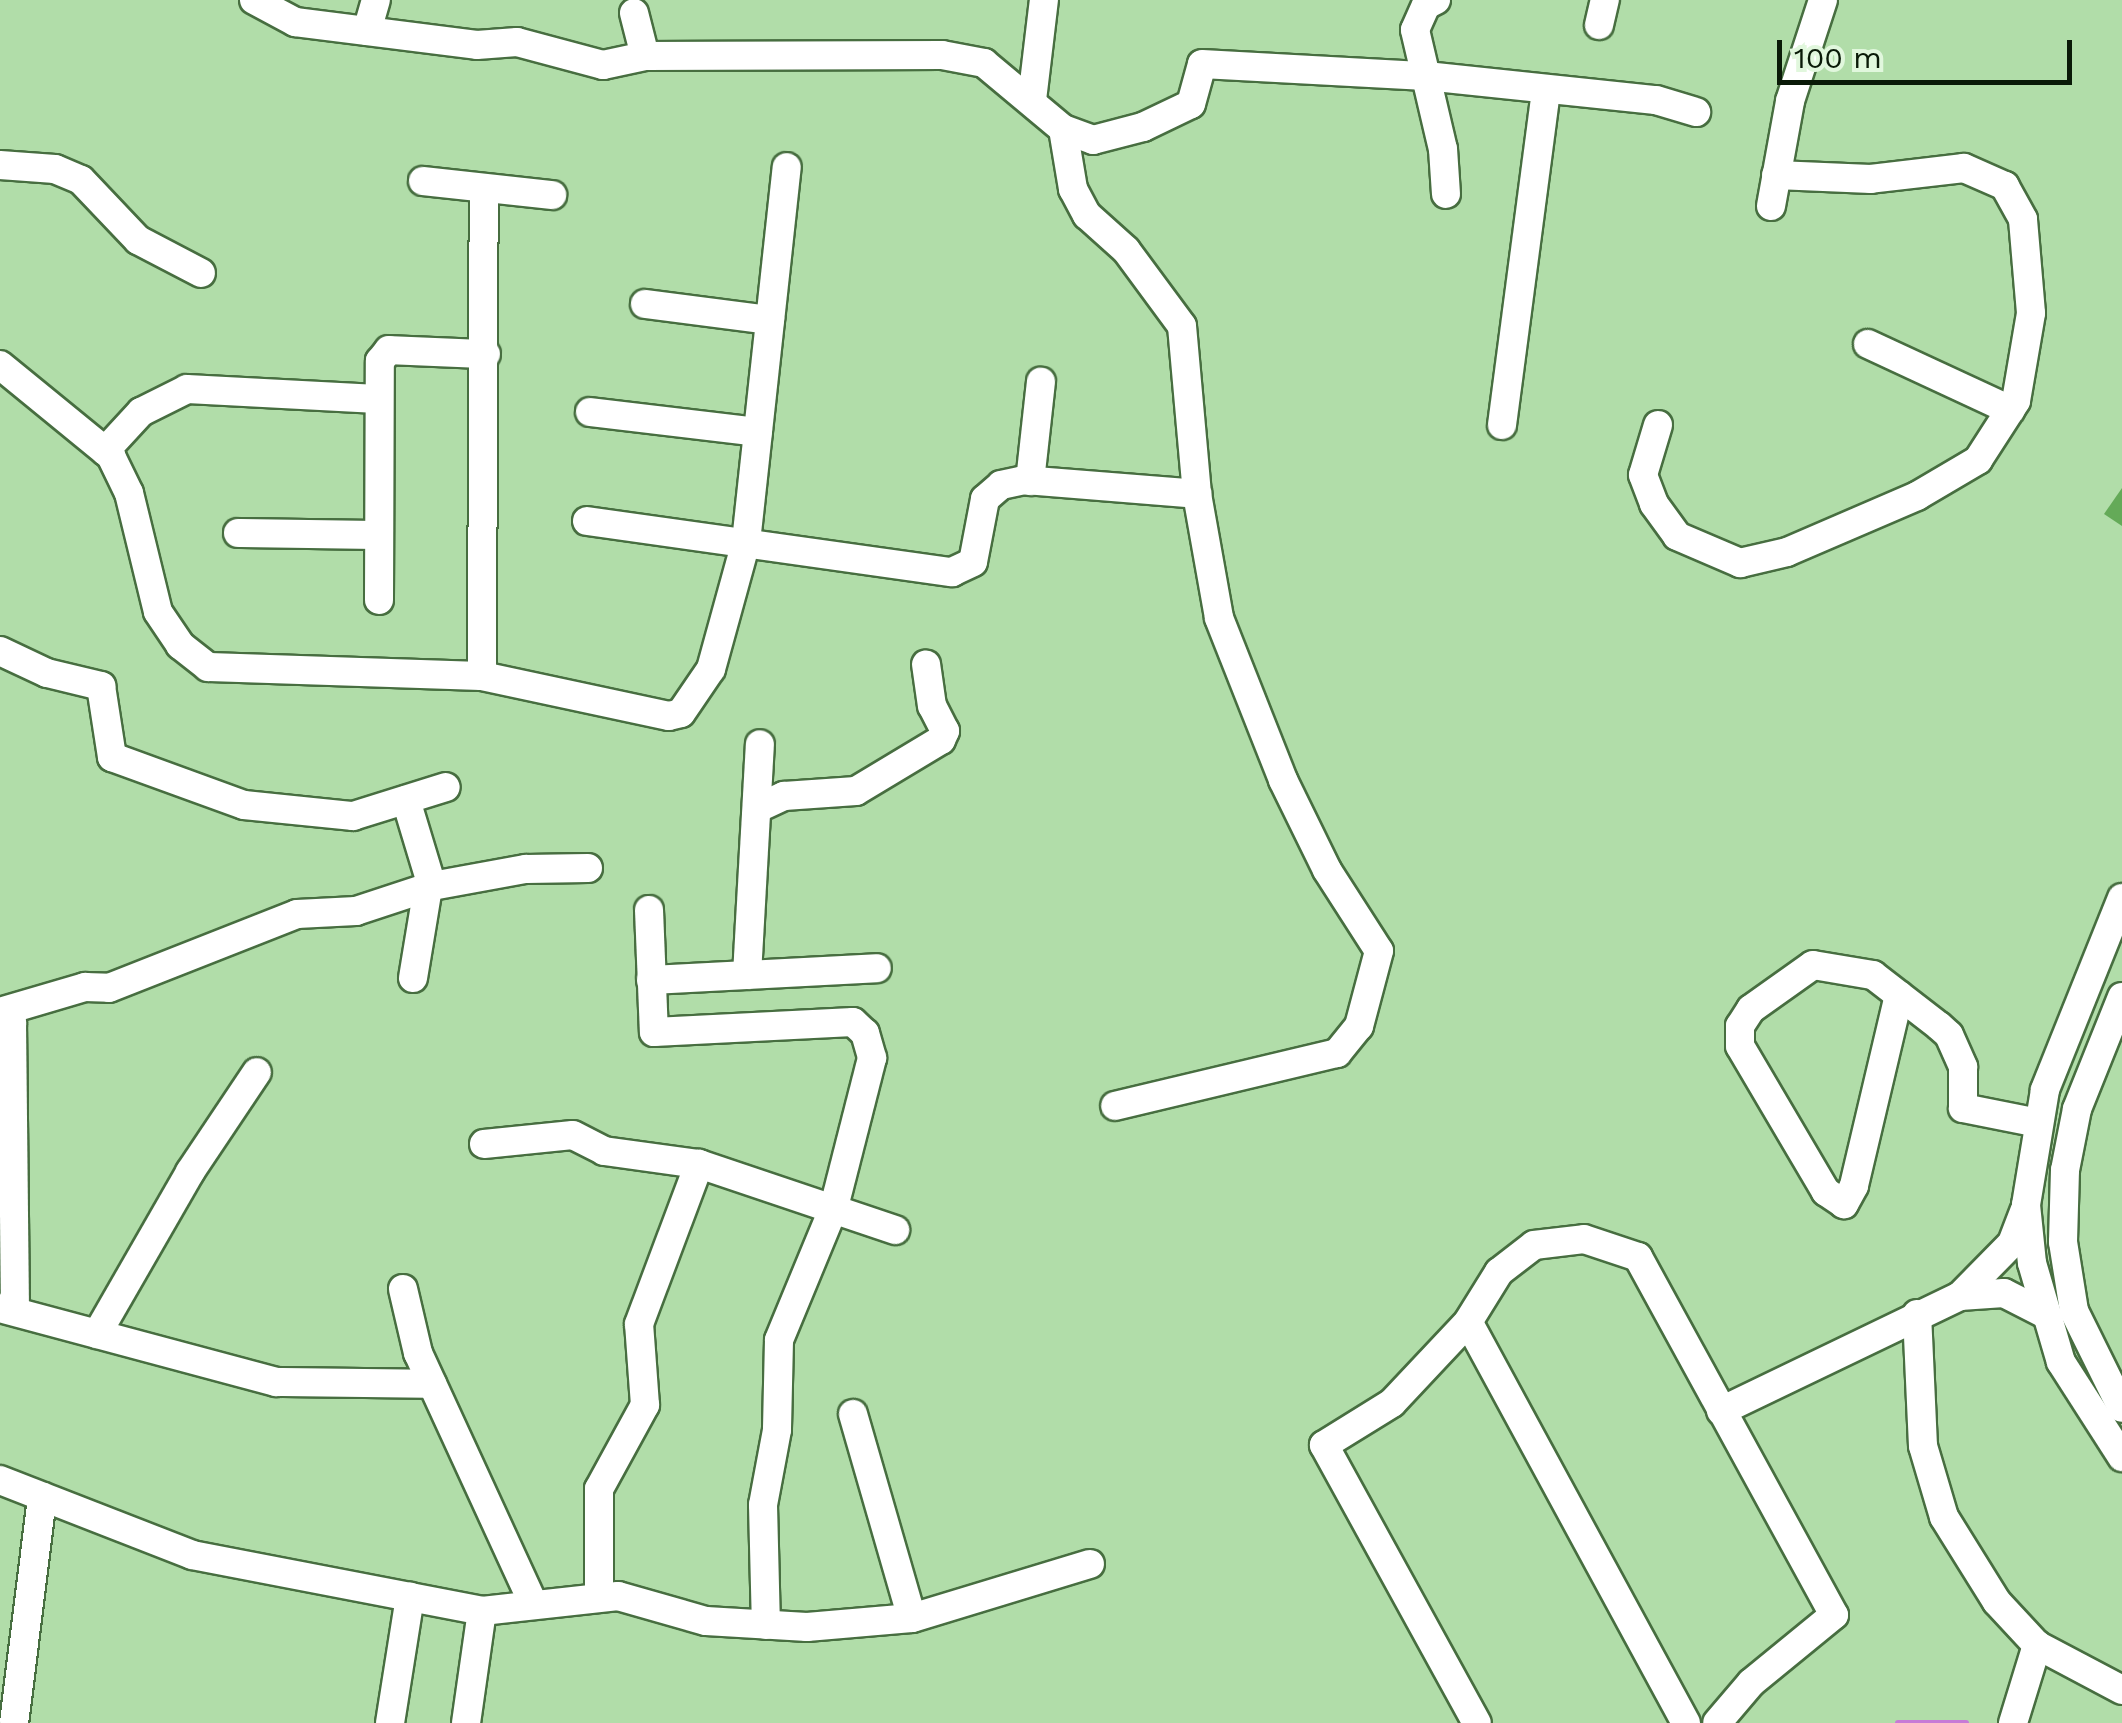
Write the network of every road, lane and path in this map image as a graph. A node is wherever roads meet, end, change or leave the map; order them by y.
1 (254, 0) edge
2 (376, 0) edge
3 (1044, 0) edge
4 (1436, 0) edge
5 (1823, 0) edge
6 (634, 13) dead end
7 (368, 31) junction
8 (645, 56) junction
9 (1426, 76) junction
10 (1546, 92) junction
11 (1032, 100) junction
12 (1696, 112) dead end
13 (1063, 129) junction
14 (0, 165) edge
15 (787, 167) dead end
16 (1776, 175) junction
17 (423, 181) dead end
18 (484, 189) junction
19 (1446, 194) dead end
20 (552, 195) dead end
21 (1771, 206) dead end
22 (201, 273) dead end
23 (645, 304) dead end
24 (770, 320) junction
25 (1868, 344) dead end
26 (486, 354) junction
27 (0, 365) edge
28 (1041, 382) dead end
29 (378, 398) junction
30 (2010, 410) junction
31 (590, 412) dead end
32 (1502, 425) dead end
33 (1658, 425) dead end
34 (758, 432) junction
35 (106, 451) junction
36 (1030, 481) junction
37 (1197, 494) junction
38 (587, 521) dead end
39 (238, 533) dead end
40 (379, 535) junction
41 (746, 542) junction
42 (379, 600) dead end
43 (0, 650) edge
44 (926, 664) dead end
45 (482, 676) junction
46 (760, 744) dead end
47 (446, 788) dead end
48 (406, 800) junction
49 (758, 808) junction
50 (588, 868) dead end
51 (430, 886) junction
52 (2122, 898) edge
53 (649, 910) dead end
54 (877, 968) dead end
55 (747, 975) junction
56 (413, 978) dead end
57 (651, 980) junction
58 (1899, 996) junction
59 (2122, 997) edge
60 (0, 1012) edge
61 (258, 1072) dead end
62 (1115, 1106) dead end
63 (2039, 1124) junction
64 (484, 1144) dead end
65 (699, 1164) junction
66 (2026, 1205) junction
67 (834, 1207) junction
68 (894, 1230) dead end
69 (403, 1289) dead end
70 (1960, 1296) junction
71 (7, 1310) edge
72 (1917, 1314) junction
73 (2043, 1314) junction
74 (1468, 1322) junction
75 (97, 1334) junction
76 (432, 1384) junction
77 (2122, 1408) edge
78 (1721, 1411) junction
79 (853, 1414) dead end
80 (2122, 1457) edge
81 (0, 1480) edge
82 (42, 1496) junction
83 (1090, 1564) dead end
84 (599, 1596) junction
85 (410, 1597) junction
86 (532, 1601) junction
87 (482, 1611) junction
88 (912, 1618) junction
89 (766, 1625) junction
90 (2038, 1644) junction
91 (2122, 1690) edge
92 (2014, 1714) edge
93 (14, 1723) edge
94 (390, 1723) edge
95 (466, 1723) edge
96 (1477, 1723) edge
97 (1686, 1723) edge
98 (1717, 1723) edge

1 - 7 street
2 - 7 street
3 - 11 street
4 - 9 street
5 - 16 street
6 - 8 street
7 - 8 street
8 - 11 street
9 - 10 street
9 - 13 street
9 - 19 street
10 - 12 street
10 - 32 street
11 - 13 street
13 - 37 street
14 - 22 street
15 - 24 street
16 - 21 street
16 - 30 street
17 - 18 street
18 - 20 street
18 - 26 street
23 - 24 street
24 - 34 street
25 - 30 street
26 - 29 street
26 - 45 street
27 - 35 street
28 - 36 street
29 - 35 street
29 - 40 street
30 - 33 street
31 - 34 street
34 - 41 street
35 - 45 street
36 - 37 street
36 - 41 street
37 - 62 street
38 - 41 street
39 - 40 street
40 - 42 street
41 - 45 street
43 - 48 street
44 - 49 street
46 - 49 street
47 - 48 street
48 - 51 street
49 - 55 street
50 - 51 street
51 - 56 street
51 - 60 street
52 - 63 street
53 - 57 street
54 - 55 street
55 - 57 street
57 - 67 street
58 - 58 street
58 - 63 street
59 - 77 street
60 - 71 street
61 - 75 street
63 - 66 street
64 - 65 street
65 - 67 street
65 - 84 street
66 - 70 street
66 - 73 street
67 - 68 street
67 - 89 street
69 - 76 street
70 - 72 street
70 - 73 street
71 - 75 street
72 - 78 street
72 - 90 street
73 - 80 street
74 - 78 street
74 - 96 street
74 - 97 street
75 - 76 street
76 - 86 street
78 - 98 street
79 - 88 street
81 - 82 street
82 - 85 street
82 - 93 street
83 - 88 street
84 - 86 street
84 - 89 street
85 - 87 street
85 - 94 street
86 - 87 street
87 - 95 street
88 - 89 street
90 - 91 street
90 - 92 street

